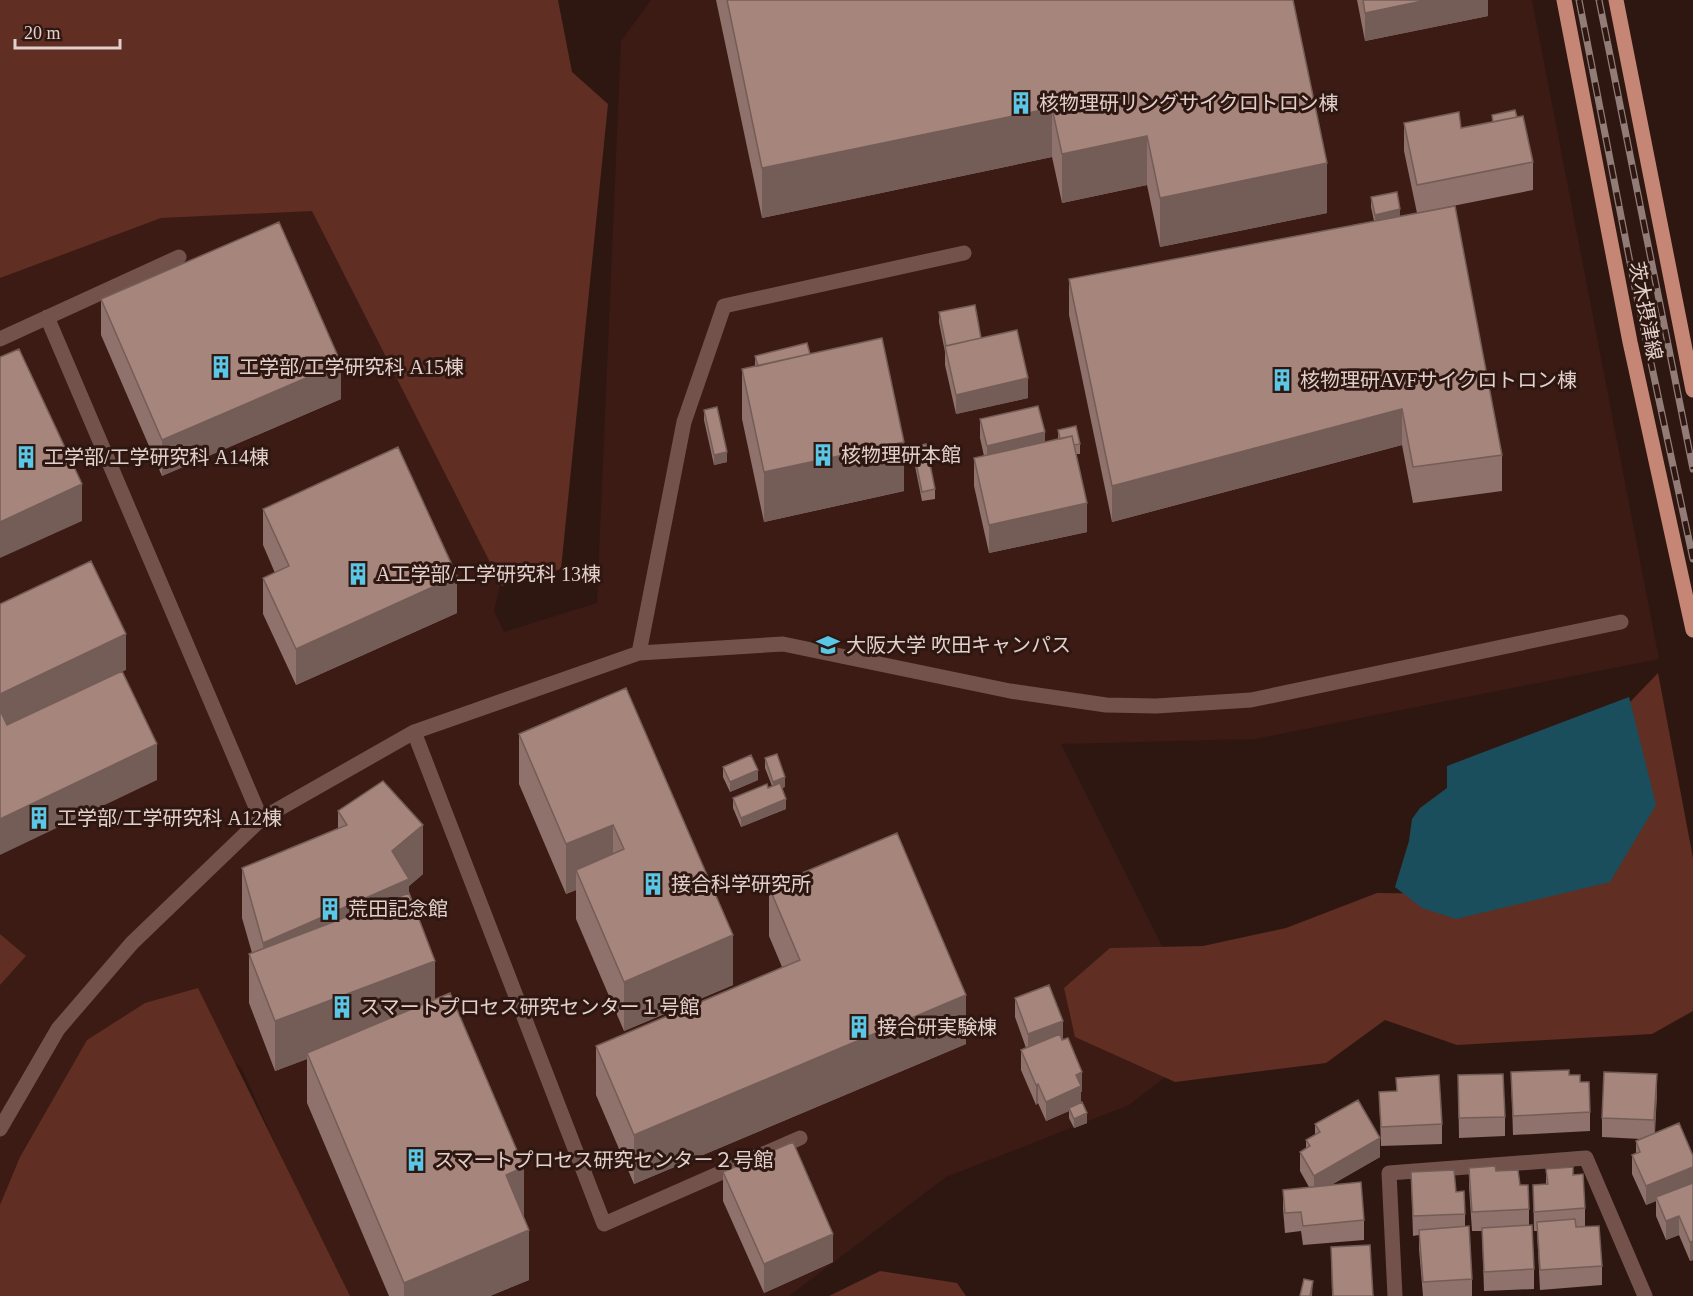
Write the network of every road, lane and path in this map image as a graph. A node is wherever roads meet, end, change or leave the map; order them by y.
1 (1564, 0) edge
2 (1616, 0) edge
3 (964, 253) dead end
4 (180, 257) dead end
5 (47, 317) junction
6 (0, 339) edge
7 (1693, 390) edge
8 (1621, 622) dead end
9 (1693, 630) edge
10 (639, 653) junction
11 (414, 732) junction
12 (261, 819) junction
13 (0, 1129) edge
14 (800, 1138) dead end
15 (1395, 1296) edge
16 (1646, 1296) edge

1 - 9 main road, 茨木摂津線
2 - 7 main road, 茨木摂津線
3 - 10 street
4 - 5 street
5 - 6 street
5 - 12 street
8 - 10 street
10 - 11 street
11 - 12 street
11 - 14 street
12 - 13 street
15 - 16 street

